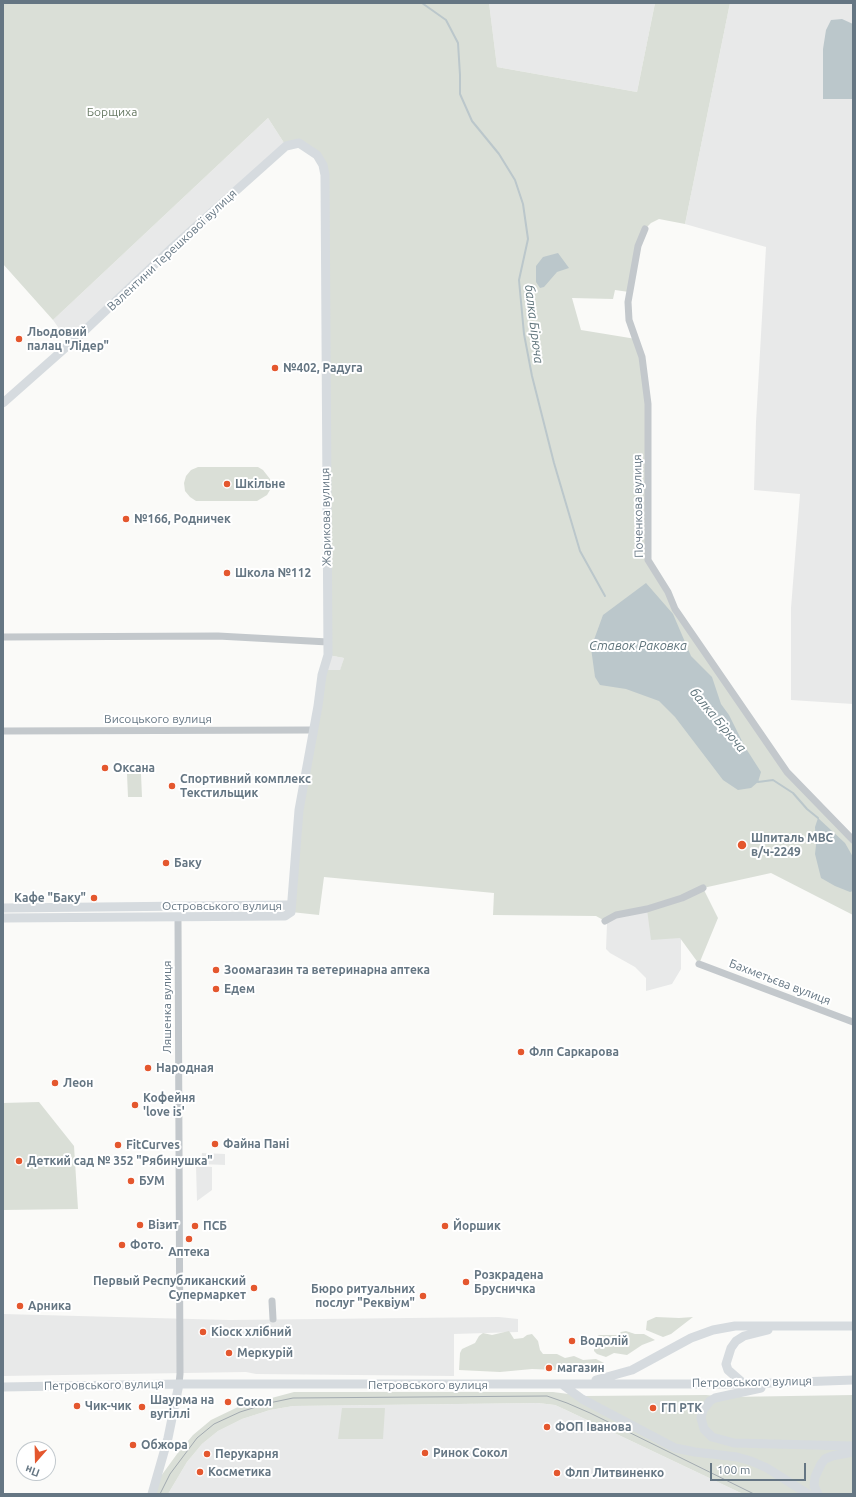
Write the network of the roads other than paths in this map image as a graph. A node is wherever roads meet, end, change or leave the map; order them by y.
1 (286, 146) joint
2 (645, 229) dead end
3 (5, 397) edge
4 (3, 637) edge
5 (328, 642) junction
6 (3, 730) edge
7 (313, 730) junction
8 (853, 840) edge
9 (703, 888) dead end
10 (3, 908) edge
11 (291, 912) junction
12 (3, 918) edge
13 (178, 918) junction
14 (605, 921) dead end
15 (699, 964) dead end
16 (853, 1022) edge
17 (272, 1301) dead end
18 (273, 1320) dead end
19 (853, 1326) edge
20 (796, 1327) junction
21 (853, 1380) edge
22 (788, 1383) junction
23 (179, 1384) junction
24 (744, 1384) junction
25 (563, 1385) junction
26 (3, 1387) edge
27 (853, 1446) edge
28 (853, 1452) edge
29 (152, 1494) edge
30 (808, 1494) edge
31 (818, 1494) edge

1 - 3 main road, Валентини Терешкової вулиця
1 - 5 main road, Жарикова вулиця
2 - 8 street, Поченкова вулиця
4 - 5 street
5 - 7 main road, Жарикова вулиця
6 - 7 street, Висоцького вулиця
7 - 11 main road, Жарикова вулиця
9 - 14 street
10 - 11 main road, Островського вулиця
11 - 13 main road, Островського вулиця
12 - 13 main road, Островського вулиця
13 - 23 street, Ляшенка вулиця
15 - 16 street, Бахметьєва вулиця
17 - 18 street
19 - 20 main road
20 - 24 main road
20 - 25 main road
21 - 22 main road, Петровського вулиця
22 - 24 main road, Петровського вулиця
22 - 27 main road
23 - 25 main road, Петровського вулиця
23 - 26 main road, Петровського вулиця
23 - 29 main road
24 - 25 main road, Петровського вулиця
25 - 30 main road
28 - 31 main road

